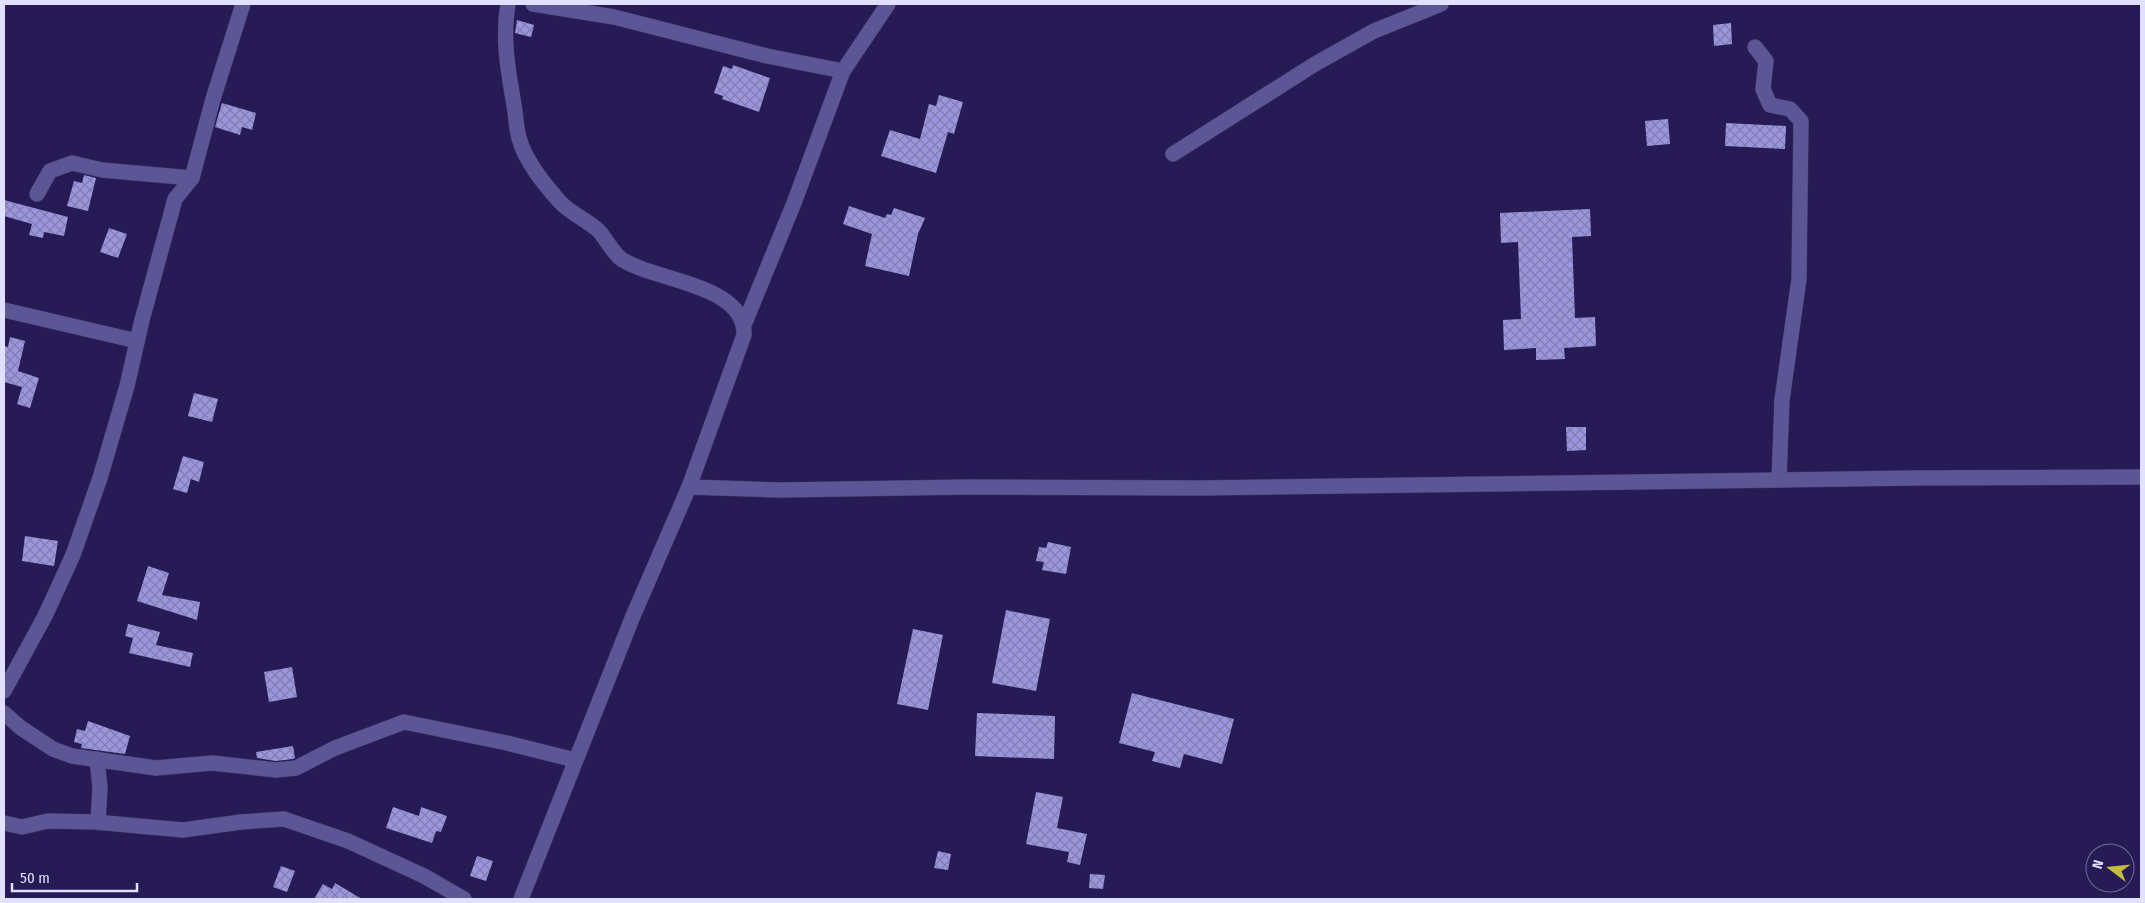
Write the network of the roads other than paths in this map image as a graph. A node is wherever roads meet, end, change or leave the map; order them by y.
1 (243, 4) edge
2 (508, 4) edge
3 (533, 4) edge
4 (888, 4) edge
5 (1441, 4) edge
6 (1755, 47) dead end
7 (843, 71) junction
8 (1173, 154) dead end
9 (192, 178) junction
10 (38, 194) dead end
11 (4, 310) edge
12 (744, 325) junction
13 (137, 341) junction
14 (2141, 477) edge
15 (1779, 480) junction
16 (689, 487) junction
17 (4, 691) edge
18 (4, 714) edge
19 (97, 760) junction
20 (575, 760) junction
21 (98, 822) junction
22 (4, 823) edge
23 (464, 899) edge
24 (521, 899) edge

1 - 9 street
2 - 12 street
3 - 7 street
4 - 7 street
5 - 8 street
6 - 15 street
7 - 12 street
9 - 10 street
9 - 13 street
11 - 13 street
12 - 16 street
13 - 17 street
14 - 15 street
15 - 16 street
16 - 20 street
18 - 19 street
19 - 20 street
19 - 21 street
20 - 24 street
21 - 22 street
21 - 23 street

